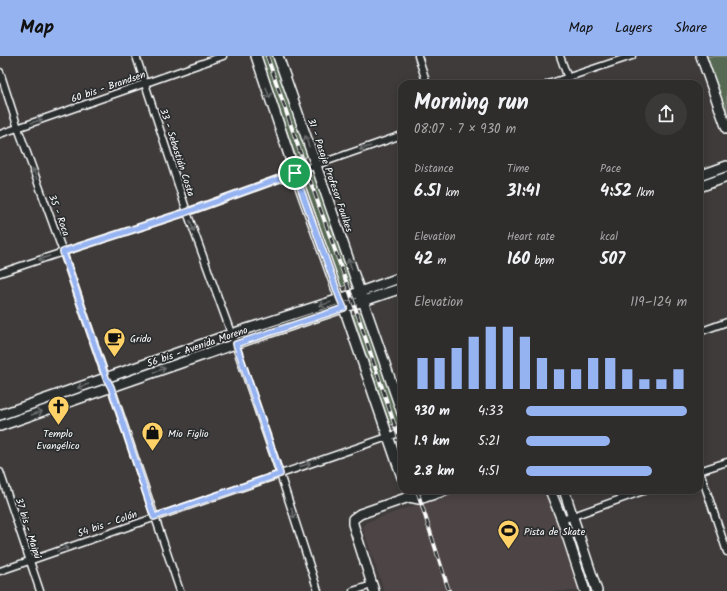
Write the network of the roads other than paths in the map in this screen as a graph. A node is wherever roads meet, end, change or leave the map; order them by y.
1 (136, 56) edge
2 (223, 56) edge
3 (256, 56) edge
4 (278, 56) edge
5 (418, 56) edge
6 (560, 56) edge
7 (632, 56) edge
8 (701, 56) edge
9 (0, 72) edge
10 (567, 77) junction
11 (426, 80) edge
12 (559, 80) edge
13 (568, 80) edge
14 (146, 84) junction
15 (18, 128) junction
16 (727, 129) edge
17 (0, 134) edge
18 (398, 136) edge
19 (316, 165) junction
20 (727, 166) edge
21 (295, 173) junction
22 (703, 175) edge
23 (727, 177) edge
24 (703, 186) edge
25 (187, 212) junction
26 (63, 252) junction
27 (0, 273) edge
28 (398, 278) edge
29 (398, 289) edge
30 (360, 292) junction
31 (340, 299) junction
32 (363, 301) junction
33 (344, 308) junction
34 (727, 322) edge
35 (703, 331) edge
36 (231, 334) junction
37 (236, 344) junction
38 (106, 378) junction
39 (111, 387) junction
40 (398, 402) edge
41 (0, 415) edge
42 (0, 426) edge
43 (398, 434) edge
44 (389, 437) junction
45 (727, 462) edge
46 (398, 465) edge
47 (703, 469) edge
48 (0, 472) edge
49 (280, 474) junction
50 (703, 482) edge
51 (406, 494) edge
52 (410, 494) edge
53 (428, 494) edge
54 (552, 494) edge
55 (565, 494) edge
56 (635, 494) edge
57 (572, 516) junction
58 (154, 517) junction
59 (562, 520) junction
60 (583, 548) junction
61 (572, 552) junction
62 (727, 552) edge
63 (29, 561) junction
64 (0, 571) edge
65 (373, 588) edge
66 (40, 591) edge
67 (180, 591) edge
68 (318, 591) edge
69 (353, 591) edge
70 (586, 591) edge
71 (597, 591) edge

1 - 14 street, 33 - Sebastián Costa
2 - 14 street, 60 bis - Brandsen
3 -> 21 street
19 -> 4 street, 31 - Pasaje Profesor Foulkes
5 - 11 street
6 - 10 street
7 - 10 street
8 - 16 street
9 - 15 street, 35 - Roca
10 - 12 street
10 - 13 street
15 -> 14 street, 60 bis - Brandsen
14 - 25 street, 33 - Sebastián Costa
15 - 17 street, 60 bis - Brandsen
26 -> 15 street, 35 - Roca
18 -> 19 street
19 - 21 street
30 -> 19 street, 31 - Pasaje Profesor Foulkes
20 - 22 street
21 - 25 street
21 - 31 street
23 - 24 street
25 - 26 street
25 -> 36 street, 33 - Sebastián Costa
26 -> 27 street
26 - 38 street, 35 - Roca
28 - 30 street, 56 bis - Avenida Moreno
29 - 32 street, 56 bis - Avenida Moreno
30 - 31 street, 56 bis - Avenida Moreno
30 - 32 street, 31 - Pasaje Profesor Foulkes
31 - 33 street
31 -> 36 street, 56 bis - Avenida Moreno
32 - 33 street, 56 bis - Avenida Moreno
32 - 40 street, 31 - Pasaje Profesor Foulkes
33 - 37 street, 56 bis - Avenida Moreno
33 - 44 street
34 - 35 street
36 - 37 street, 33 - Sebastián Costa
36 - 38 street, 56 bis - Avenida Moreno
39 -> 37 street, 56 bis - Avenida Moreno
37 - 49 street, 33 - Sebastián Costa
38 - 39 street, 35 - Roca
38 -> 41 street, 56 bis - Avenida Moreno
42 -> 39 street, 56 bis - Avenida Moreno
39 - 58 street, 35 - Roca
43 - 44 street, 54 bis - Colón
44 - 46 street
49 -> 44 street, 54 bis - Colón
45 - 47 street
48 - 63 street, 37 bis - Maipú
49 - 58 street, 54 bis - Colón
49 -> 68 street, 33 - Sebastián Costa
50 - 62 street
51 - 65 street
52 - 53 street
54 - 59 street
55 - 57 street
56 - 57 street
57 - 59 street
57 - 60 street
63 -> 58 street, 54 bis - Colón
58 - 67 street, 35 - Roca
59 - 61 street
60 - 61 street
60 - 71 street
61 - 70 street
63 - 64 street, 54 bis - Colón
63 - 66 street, 37 bis - Maipú
65 - 69 street

